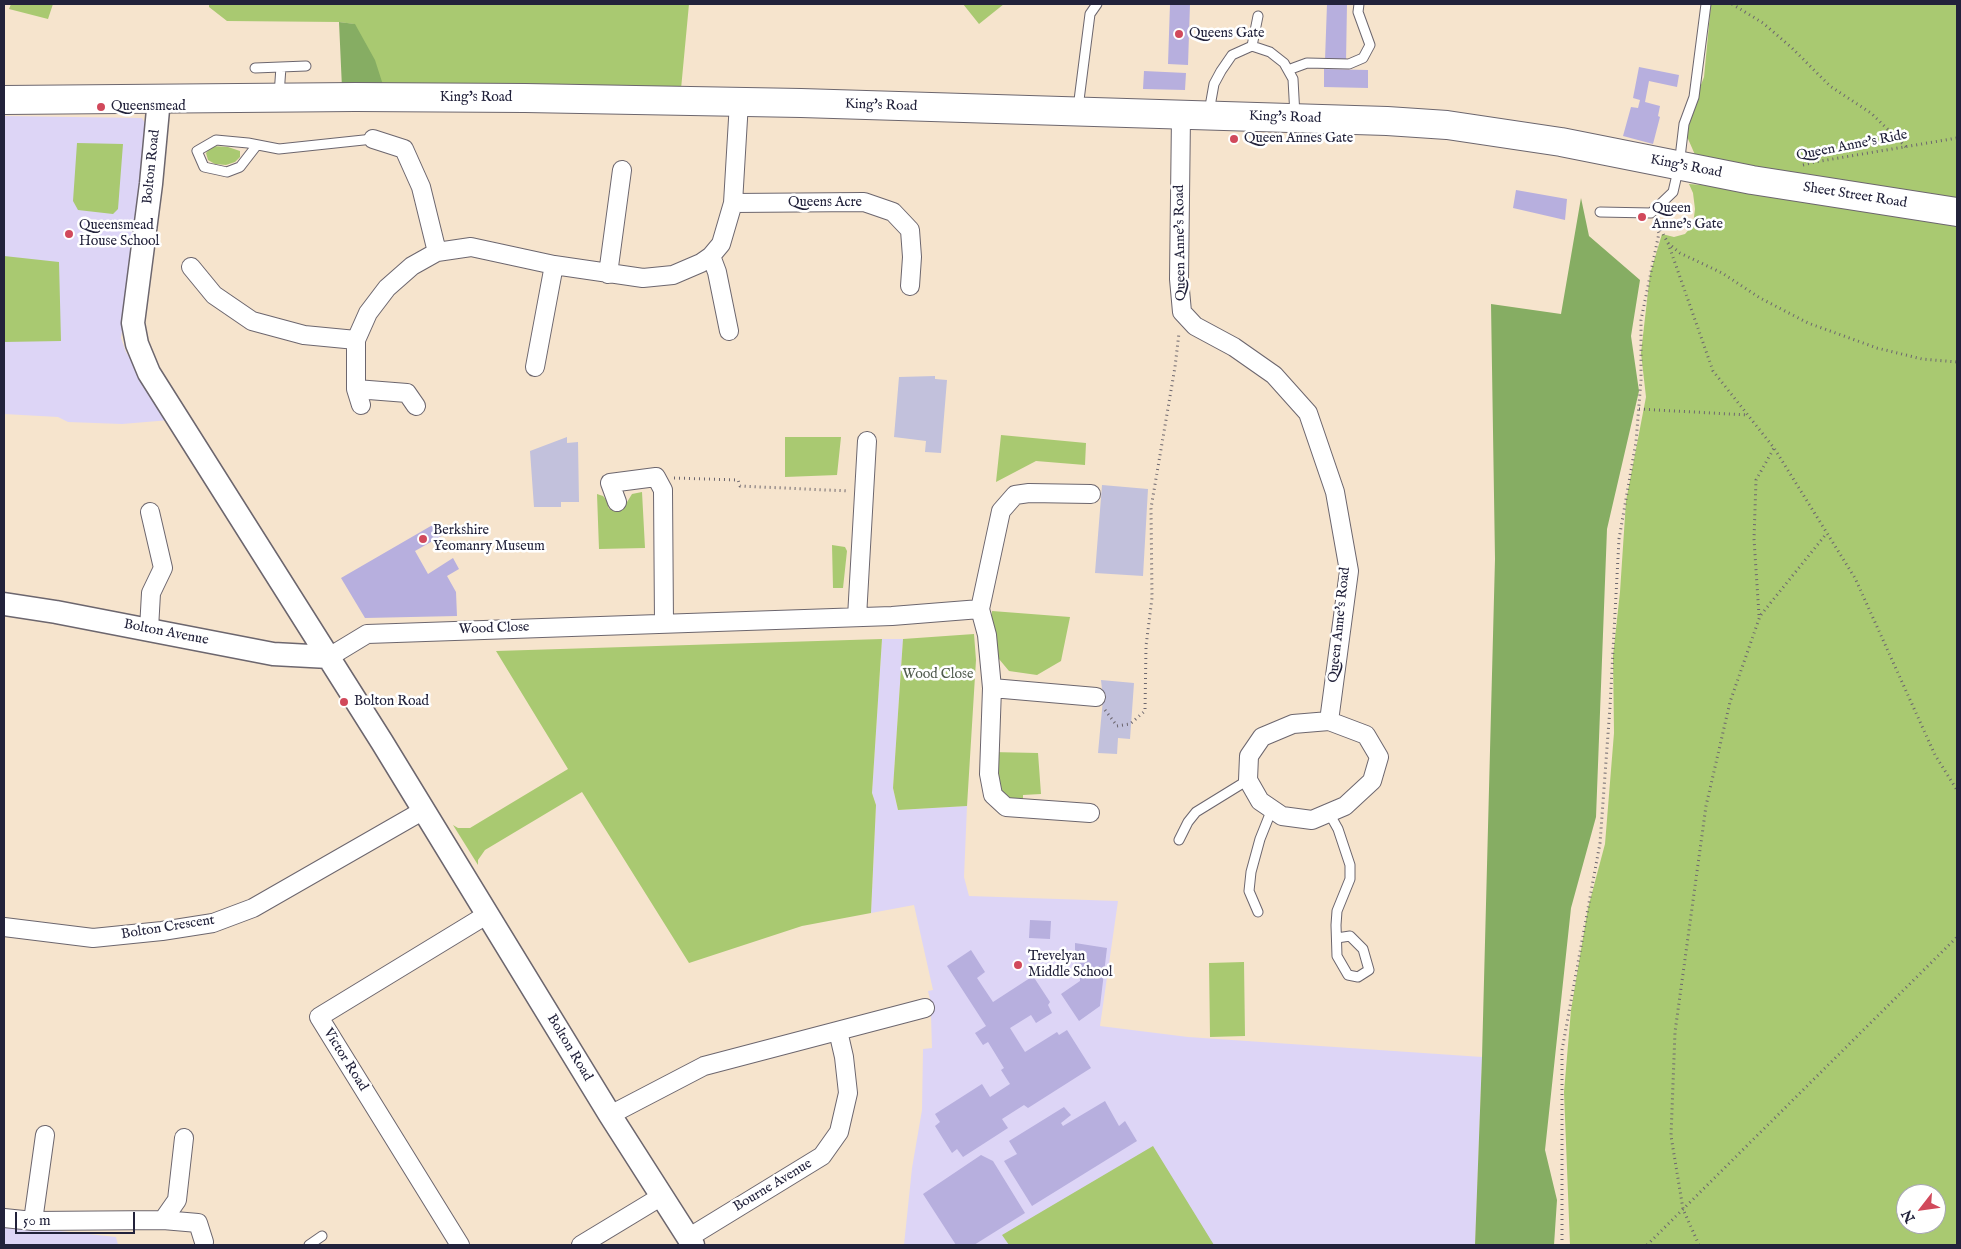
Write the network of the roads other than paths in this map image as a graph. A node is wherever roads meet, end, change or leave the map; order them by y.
1 (1097, 4) edge
2 (1359, 4) edge
3 (1706, 4) edge
4 (1258, 16) dead end
5 (1252, 46) junction
6 (306, 66) dead end
7 (281, 67) junction
8 (255, 68) dead end
9 (1288, 70) junction
10 (279, 98) junction
11 (159, 99) junction
12 (4, 100) edge
13 (739, 102) junction
14 (1077, 113) junction
15 (1180, 116) junction
16 (1209, 116) junction
17 (1295, 119) junction
18 (373, 139) joint
19 (257, 145) junction
20 (1679, 166) junction
21 (622, 170) dead end
22 (1752, 180) joint
23 (733, 203) junction
24 (1600, 212) dead end
25 (1957, 212) edge
26 (437, 252) junction
27 (711, 256) junction
28 (554, 266) junction
29 (191, 267) dead end
30 (608, 274) junction
31 (910, 286) dead end
32 (729, 331) dead end
33 (356, 340) junction
34 (535, 367) dead end
35 (416, 406) dead end
36 (867, 441) dead end
37 (1091, 494) dead end
38 (618, 502) dead end
39 (150, 512) dead end
40 (4, 604) edge
41 (980, 609) junction
42 (857, 617) junction
43 (664, 623) junction
44 (149, 630) junction
45 (329, 657) junction
46 (992, 688) junction
47 (1096, 697) road end
48 (1329, 721) junction
49 (1248, 780) junction
50 (424, 810) junction
51 (1272, 810) junction
52 (1090, 813) dead end
53 (1329, 813) junction
54 (1179, 840) dead end
55 (1258, 912) dead end
56 (488, 914) junction
57 (4, 927) edge
58 (1337, 938) junction
59 (924, 1008) dead end
60 (838, 1031) junction
61 (610, 1115) junction
62 (45, 1135) dead end
63 (184, 1138) dead end
64 (662, 1196) junction
65 (4, 1218) edge
66 (163, 1220) junction
67 (33, 1221) junction
68 (322, 1236) dead end
69 (204, 1242) dead end
70 (690, 1242) edge
71 (309, 1245) edge
72 (460, 1245) edge
73 (581, 1245) edge

1 - 14 lane
2 - 9 lane
3 - 20 lane
4 - 5 lane
5 - 9 lane
5 - 16 lane
6 - 7 lane
7 - 8 lane
7 - 10 lane
9 - 17 lane
10 - 11 main road, King's Road
10 - 13 main road, King's Road
11 - 12 main road, King's Road
11 - 45 street, Bolton Road
13 - 14 main road, King's Road
13 - 23 street
14 - 15 main road, King's Road
15 - 16 main road, King's Road
15 - 48 street, Queen Anne's Road
16 - 17 main road, King's Road
17 - 20 main road, King's Road
18 - 19 lane
18 - 26 street
19 - 19 lane
20 - 22 main road, King's Road
20 - 24 lane
21 - 30 street
22 - 25 main road, Sheet Street Road
23 - 27 street
23 - 31 street, Queens Acre
26 - 28 street
26 - 33 street
27 - 30 street
27 - 32 street
28 - 30 street
28 - 34 street
29 - 33 street
33 - 35 street
36 - 42 street
37 - 41 street
38 - 43 street
39 - 44 street
40 - 44 street, Bolton Avenue
41 - 42 street, Wood Close
41 - 46 street
42 - 43 street, Wood Close
43 - 45 street, Wood Close
44 - 45 street, Bolton Avenue
45 - 50 street, Bolton Road
46 - 47 street
46 - 52 street
48 - 49 street
48 - 53 street
49 - 51 street
49 - 54 lane
50 - 56 street, Bolton Road
50 - 57 street, Bolton Crescent
51 - 53 street
51 - 55 lane
53 - 58 lane
56 - 61 street, Bolton Road
56 - 72 street, Victor Road
58 - 58 lane
59 - 60 street
60 - 61 street
60 - 70 street, Bourne Avenue
61 - 64 street, Bolton Road
62 - 67 street
63 - 66 street
64 - 70 street, Bolton Road
64 - 73 street
65 - 67 street
66 - 67 street
66 - 69 street
68 - 71 lane

